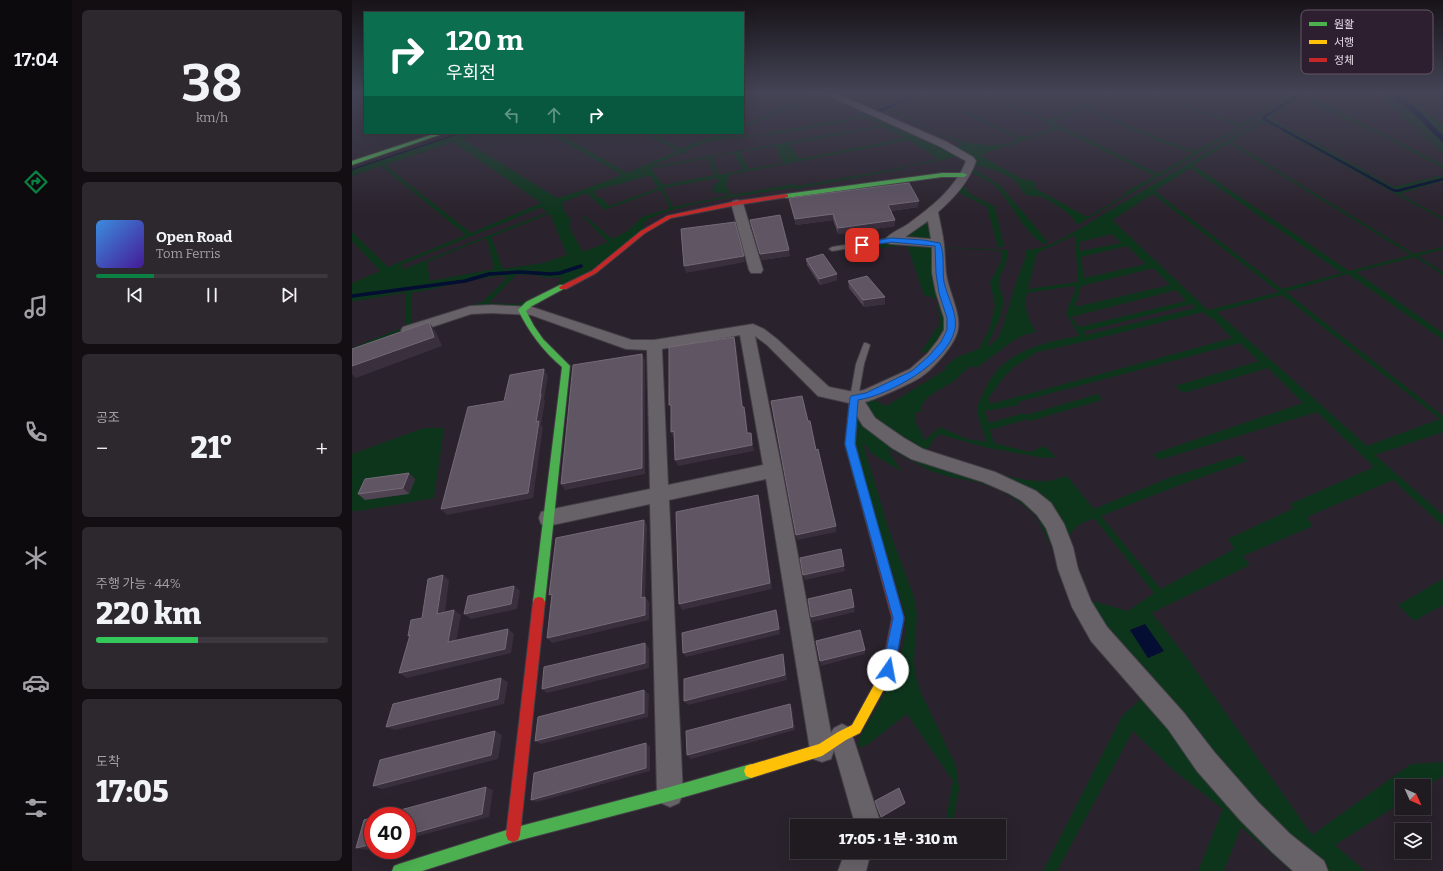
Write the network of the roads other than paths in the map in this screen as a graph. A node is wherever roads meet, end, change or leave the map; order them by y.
1 (439, 134) edge
2 (919, 134) edge
3 (352, 163) edge
4 (964, 175) junction
5 (737, 203) junction
6 (932, 211) junction
7 (891, 240) junction
8 (938, 244) junction
9 (832, 249) dead end
10 (756, 270) dead end
11 (522, 310) junction
12 (746, 329) junction
13 (397, 335) edge
14 (654, 345) junction
15 (866, 345) dead end
16 (854, 398) junction
17 (773, 470) junction
18 (659, 493) junction
19 (548, 518) junction
20 (832, 743) junction
21 (670, 794) junction
22 (866, 819) edge
23 (513, 835) junction
24 (856, 859) edge
25 (467, 860) edge
26 (399, 871) edge
27 (852, 871) edge
28 (1314, 871) edge

1 - 3 street
2 - 4 street
4 - 5 street
4 - 6 street
5 - 10 street
5 - 11 street
6 - 7 street
6 - 8 street
7 - 8 street
7 - 9 lane
8 - 16 street
11 - 13 street
11 - 14 street
11 - 19 street
12 - 14 street
12 - 16 street
12 - 17 street
14 - 18 street
15 - 16 lane
16 - 20 street
16 - 28 street
17 - 18 street
17 - 20 street
18 - 19 street
18 - 21 street
19 - 23 street
20 - 21 street
20 - 22 street
21 - 23 street
23 - 25 street
24 - 27 street
25 - 26 street

